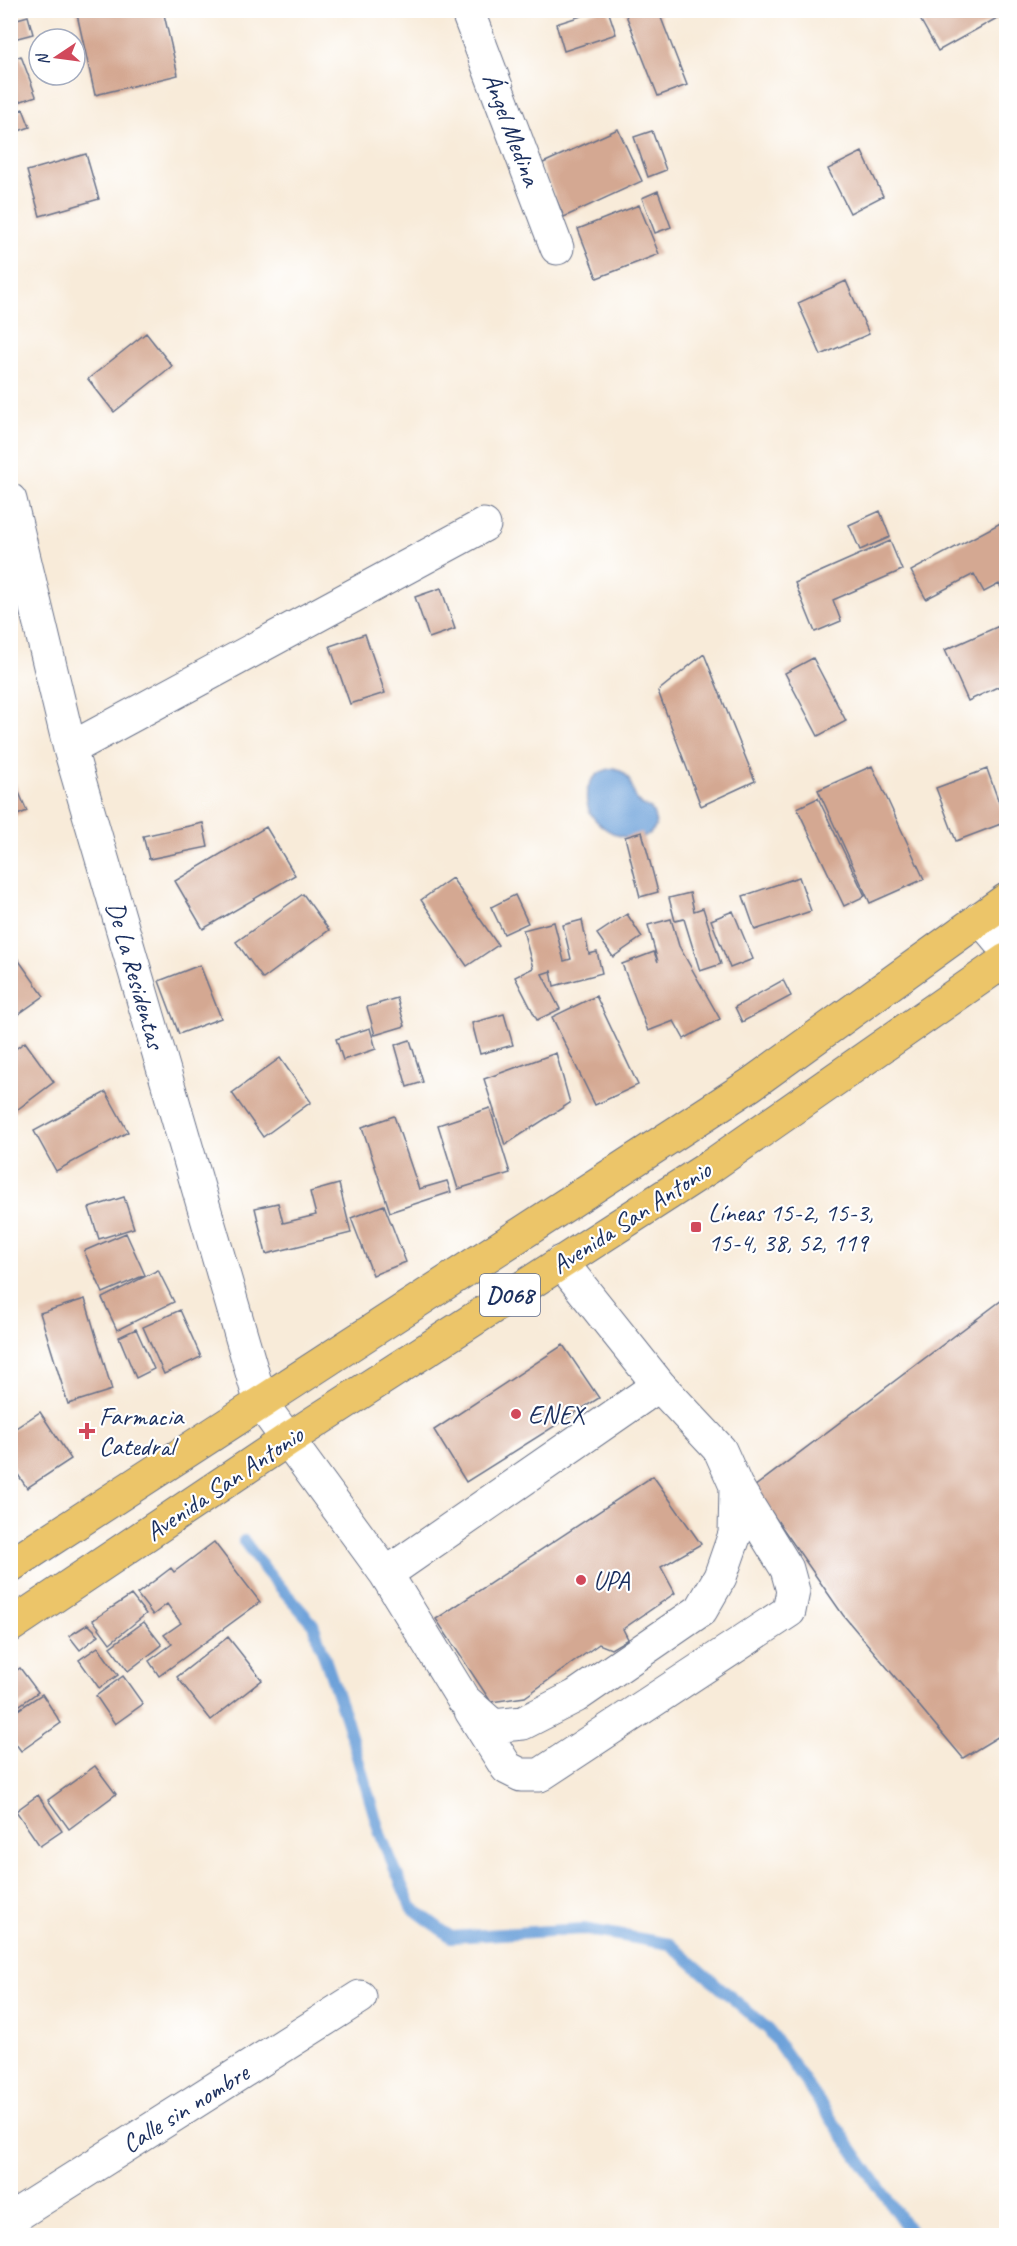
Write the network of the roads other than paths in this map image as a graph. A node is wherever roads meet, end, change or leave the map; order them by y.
1 (467, 10) edge
2 (557, 248) dead end
3 (10, 500) edge
4 (483, 525) dead end
5 (70, 749) junction
6 (993, 909) edge
7 (1006, 948) edge
8 (1006, 960) edge
9 (561, 1262) junction
10 (659, 1385) junction
11 (261, 1403) junction
12 (287, 1440) junction
13 (736, 1486) junction
14 (10, 1566) edge
15 (386, 1574) junction
16 (10, 1626) edge
17 (463, 1700) junction
18 (360, 1997) dead end
19 (10, 2219) edge

1 - 2 street, Ángel Medina
3 - 5 street, De La Residentas
4 - 5 street
5 - 11 street, De La Residentas
6 - 7 street
6 - 11 main road, Avenida San Antonio / D068
8 - 9 main road, Avenida San Antonio / D068
9 - 10 street, De La Residentas
9 - 12 main road, Avenida San Antonio / D068
10 - 13 street, De La Residentas
10 - 15 street
11 - 12 street, De La Residentas
11 - 14 main road, Avenida San Antonio / D068
12 - 15 street, De La Residentas
12 - 16 main road, Avenida San Antonio / D068
13 - 17 street
13 - 17 street, De La Residentas
15 - 17 street, De La Residentas
18 - 19 street, Calle sin nombre

